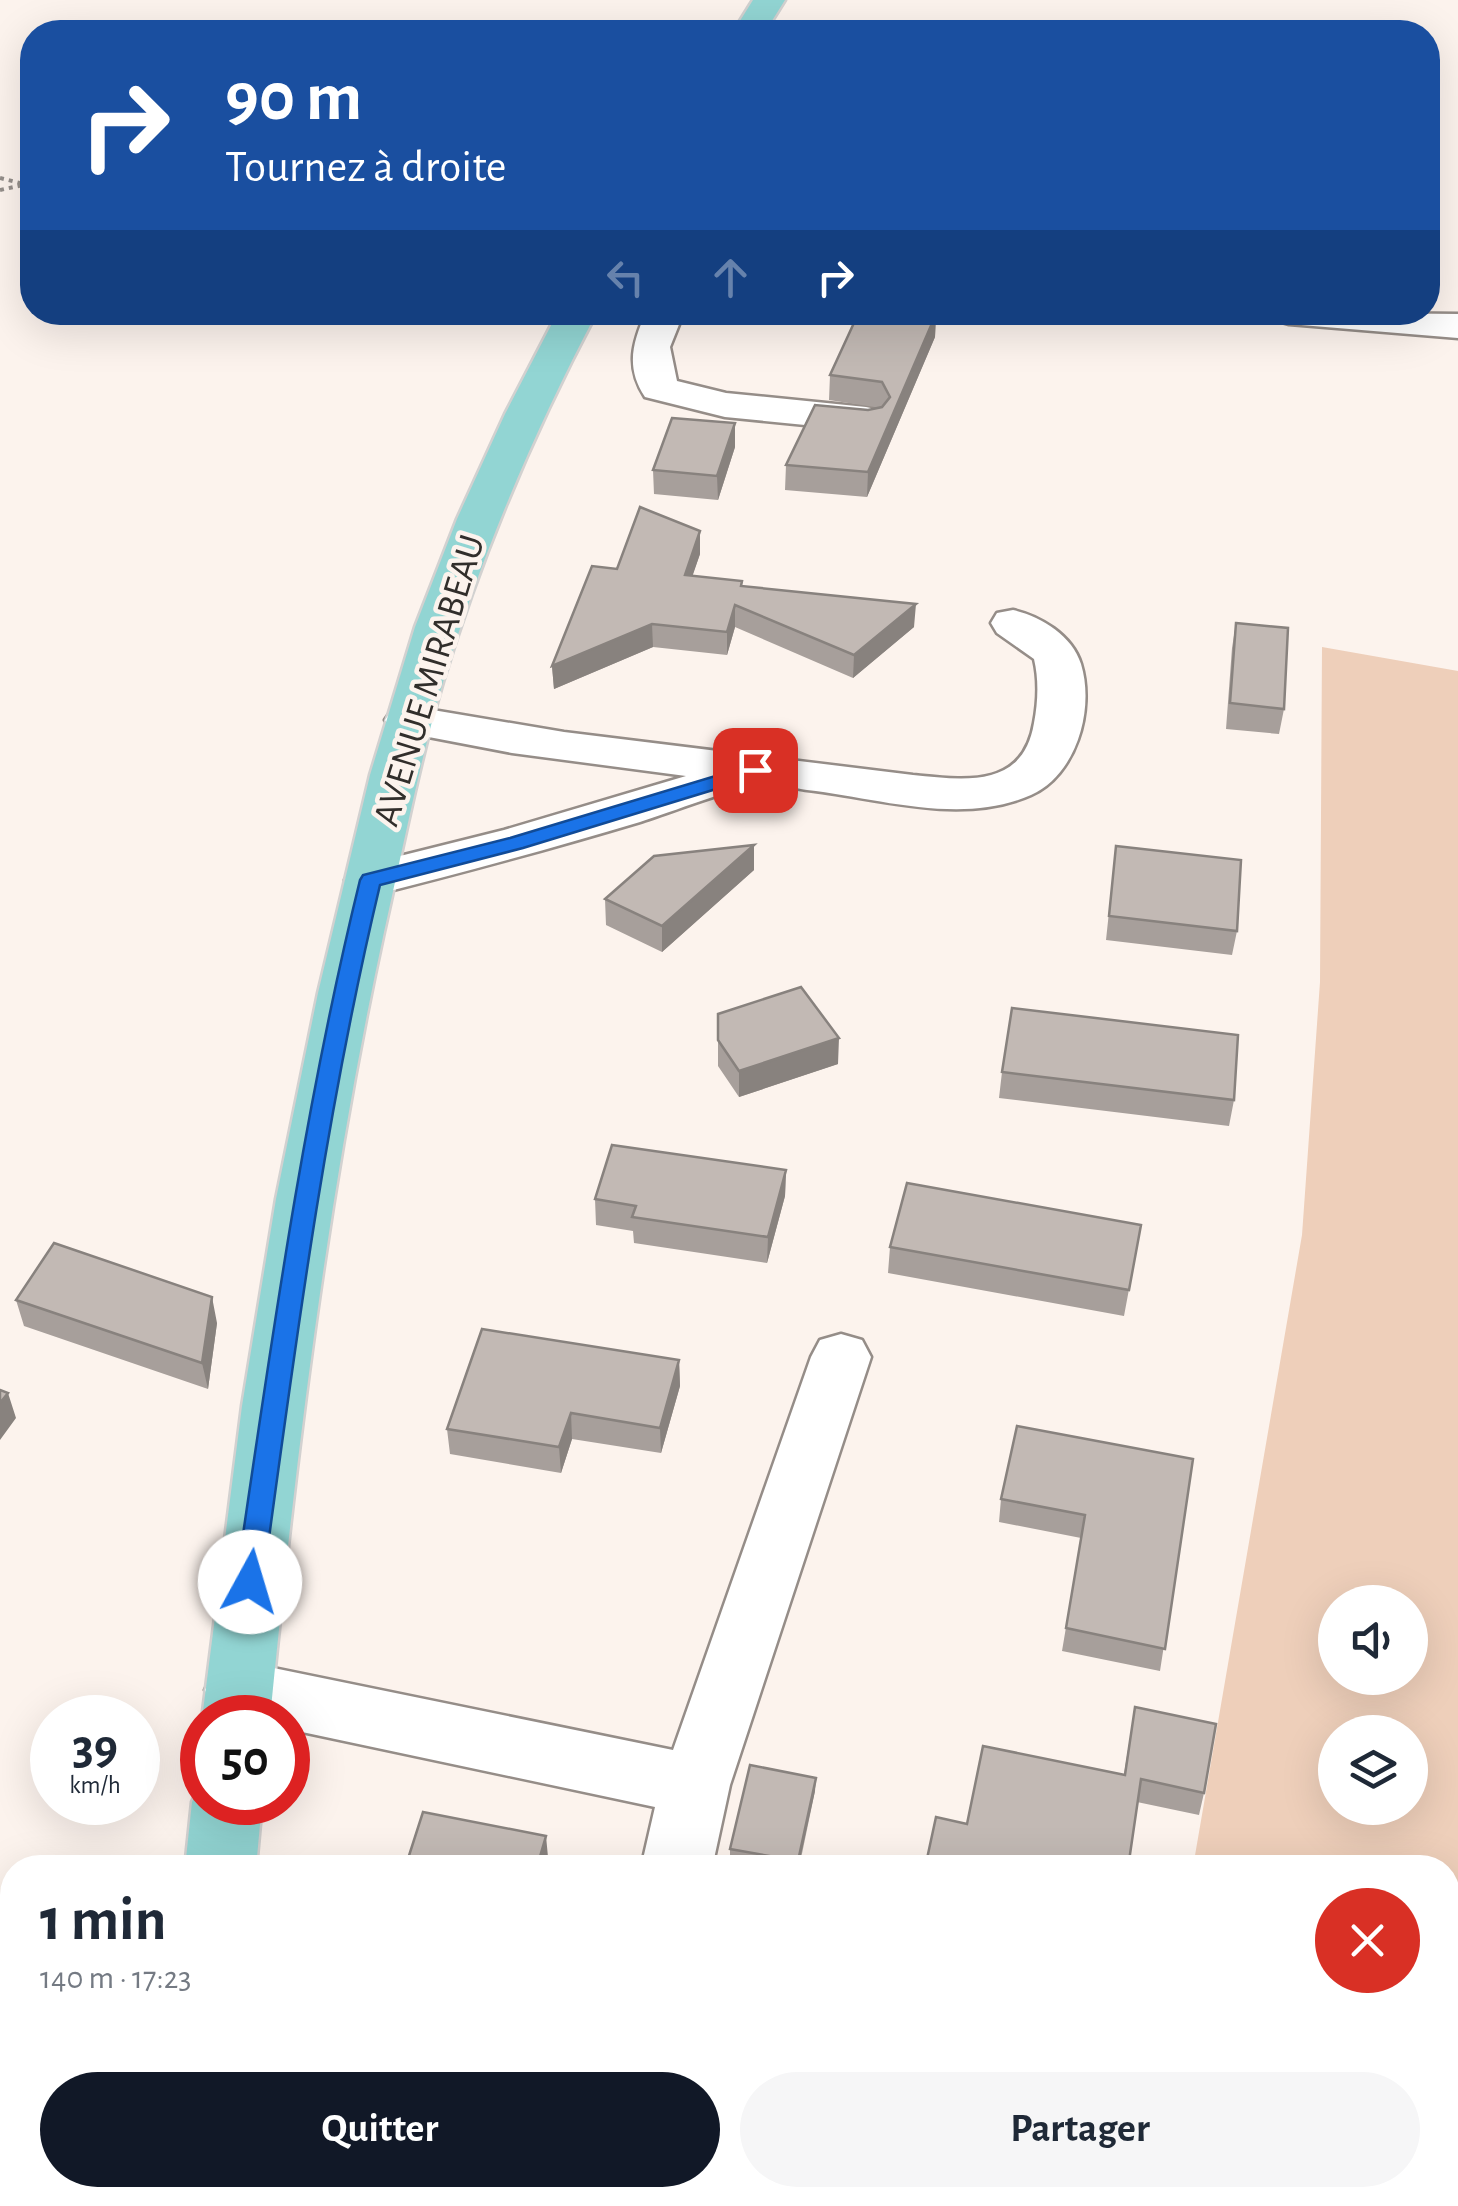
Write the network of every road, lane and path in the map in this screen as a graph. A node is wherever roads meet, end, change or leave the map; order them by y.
1 (572, 325) edge
2 (659, 325) edge
3 (866, 419) edge
4 (1013, 623) dead end
5 (409, 720) junction
6 (755, 770) junction
7 (370, 880) junction
8 (842, 1357) dead end
9 (238, 1695) edge
10 (310, 1717) edge
11 (695, 1784) junction
12 (225, 1825) edge
13 (221, 1855) edge
14 (679, 1855) edge

1 - 5 main road, AVENUE MIRABEAU
2 - 3 street
4 - 6 street
5 - 6 street
5 - 7 main road, AVENUE MIRABEAU
6 - 7 street
7 - 9 main road, AVENUE MIRABEAU
8 - 11 street
10 - 11 street
11 - 14 street
12 - 13 main road

